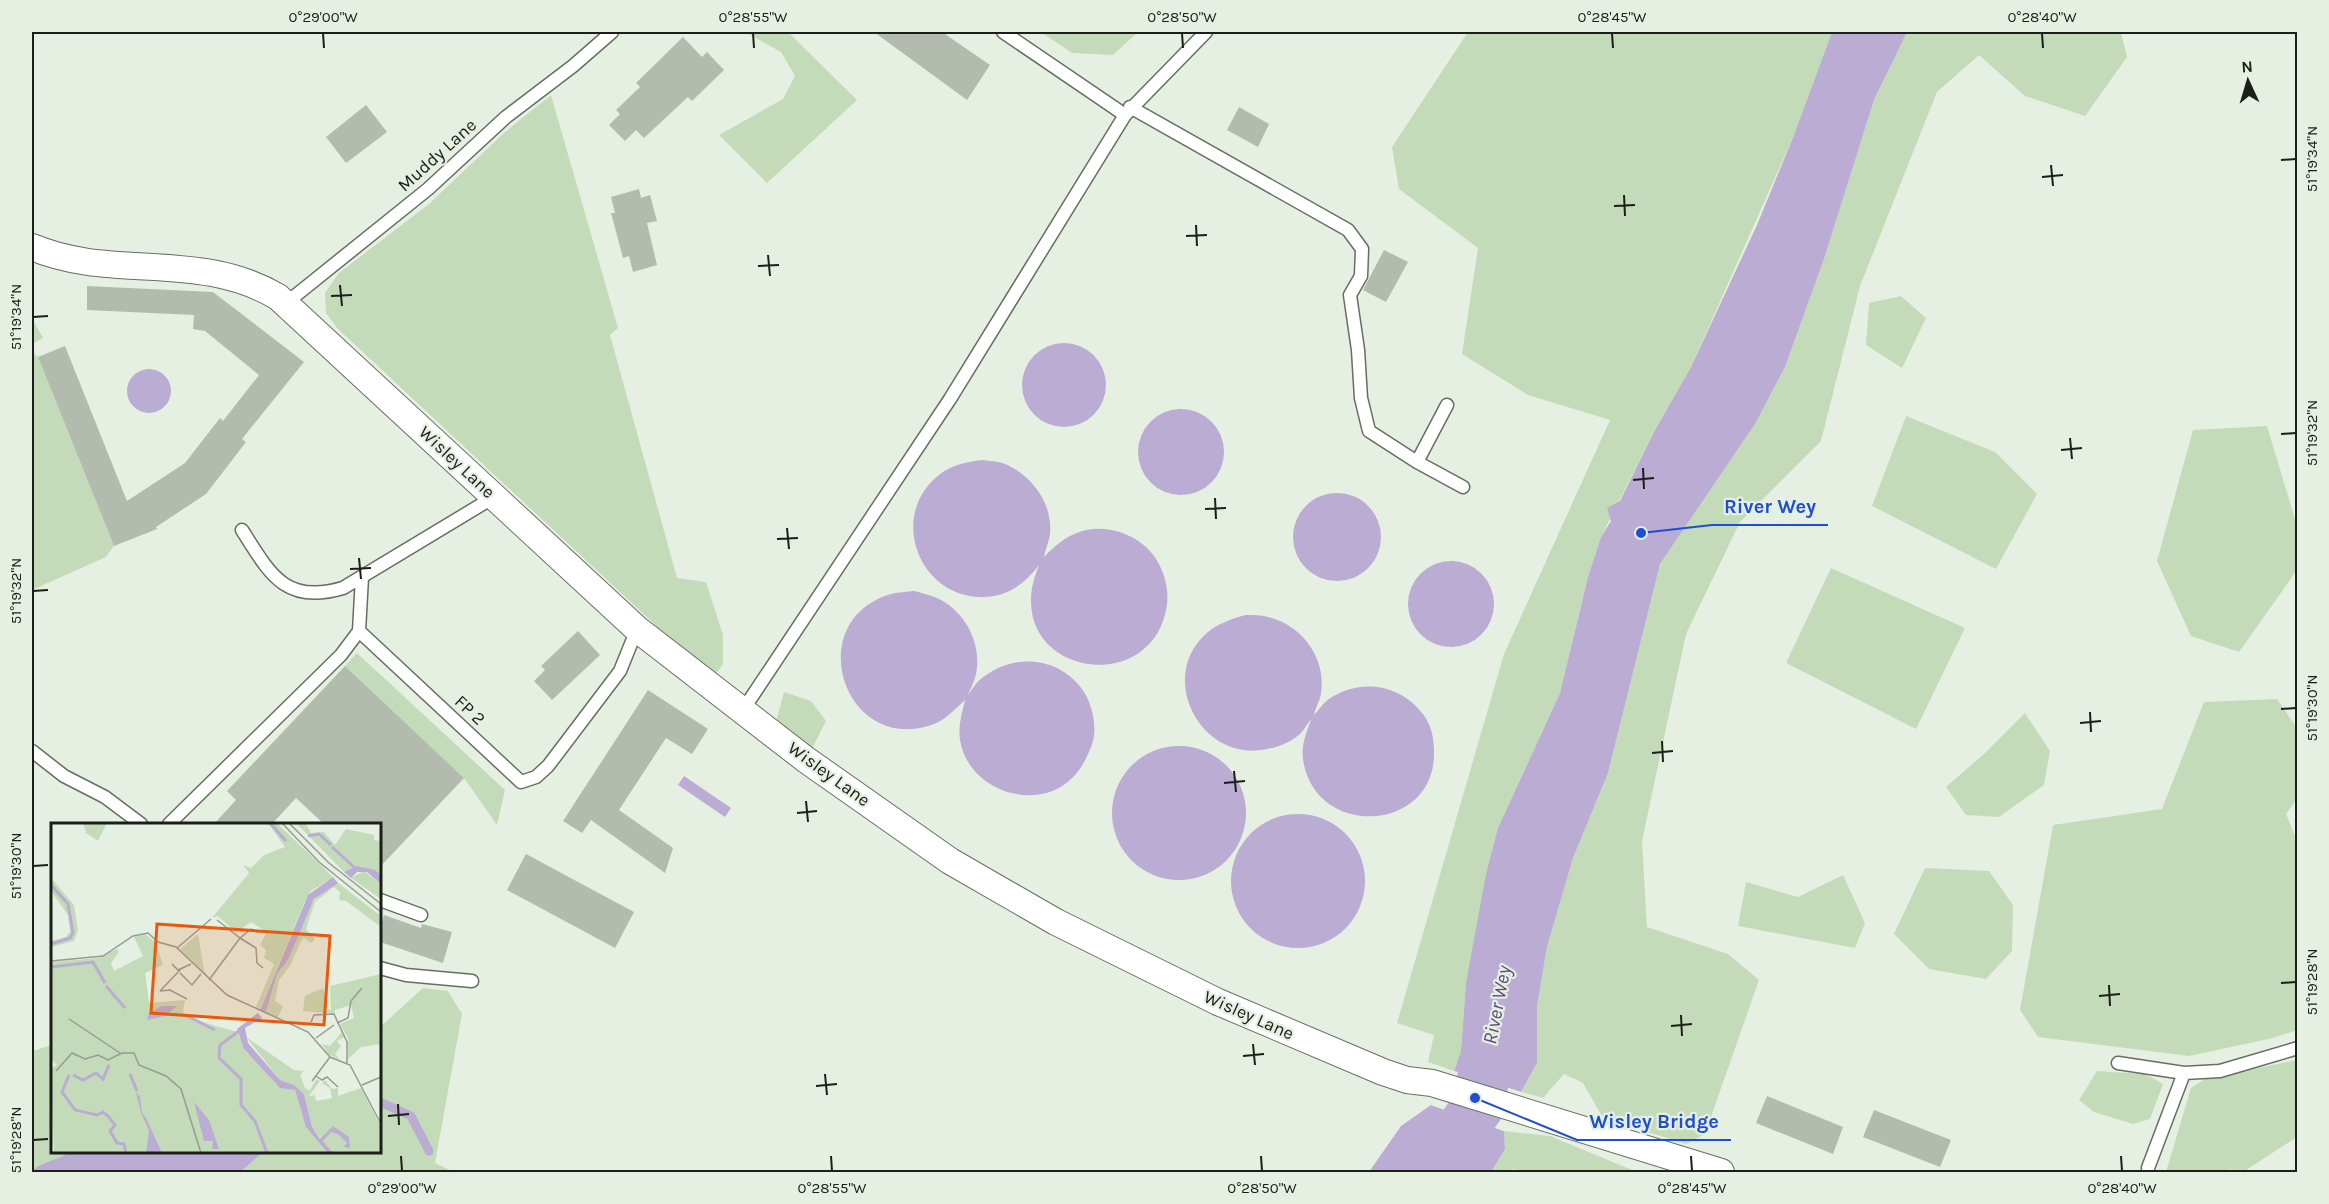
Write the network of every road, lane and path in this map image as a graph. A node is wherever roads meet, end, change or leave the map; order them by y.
1 (612, 32) edge
2 (1004, 32) edge
3 (1206, 32) edge
4 (1127, 111) junction
5 (32, 247) edge
6 (285, 304) junction
7 (1447, 405) dead end
8 (1417, 462) junction
9 (1463, 487) dead end
10 (494, 497) junction
11 (242, 530) dead end
12 (362, 577) junction
13 (637, 629) junction
14 (359, 631) junction
15 (743, 710) junction
16 (32, 752) edge
17 (138, 823) edge
18 (171, 823) edge
19 (381, 900) edge
20 (421, 915) dead end
21 (381, 969) edge
22 (472, 981) dead end
23 (2298, 1048) edge
24 (2118, 1063) dead end
25 (2184, 1073) junction
26 (2148, 1168) dead end
27 (1721, 1173) edge

1 - 6 lane, Muddy Lane
2 - 4 lane
3 - 4 lane
4 - 8 lane
4 - 15 lane
5 - 6 street, Wisley Lane
6 - 10 street, Wisley Lane
7 - 8 lane
8 - 9 lane
10 - 12 lane
10 - 13 street, Wisley Lane
11 - 12 lane
12 - 14 lane
13 - 14 lane, FP 2
13 - 15 street, Wisley Lane
14 - 18 lane
15 - 27 street, Wisley Lane
16 - 17 lane
19 - 20 lane
21 - 22 lane
23 - 25 lane
24 - 25 lane
25 - 26 lane

